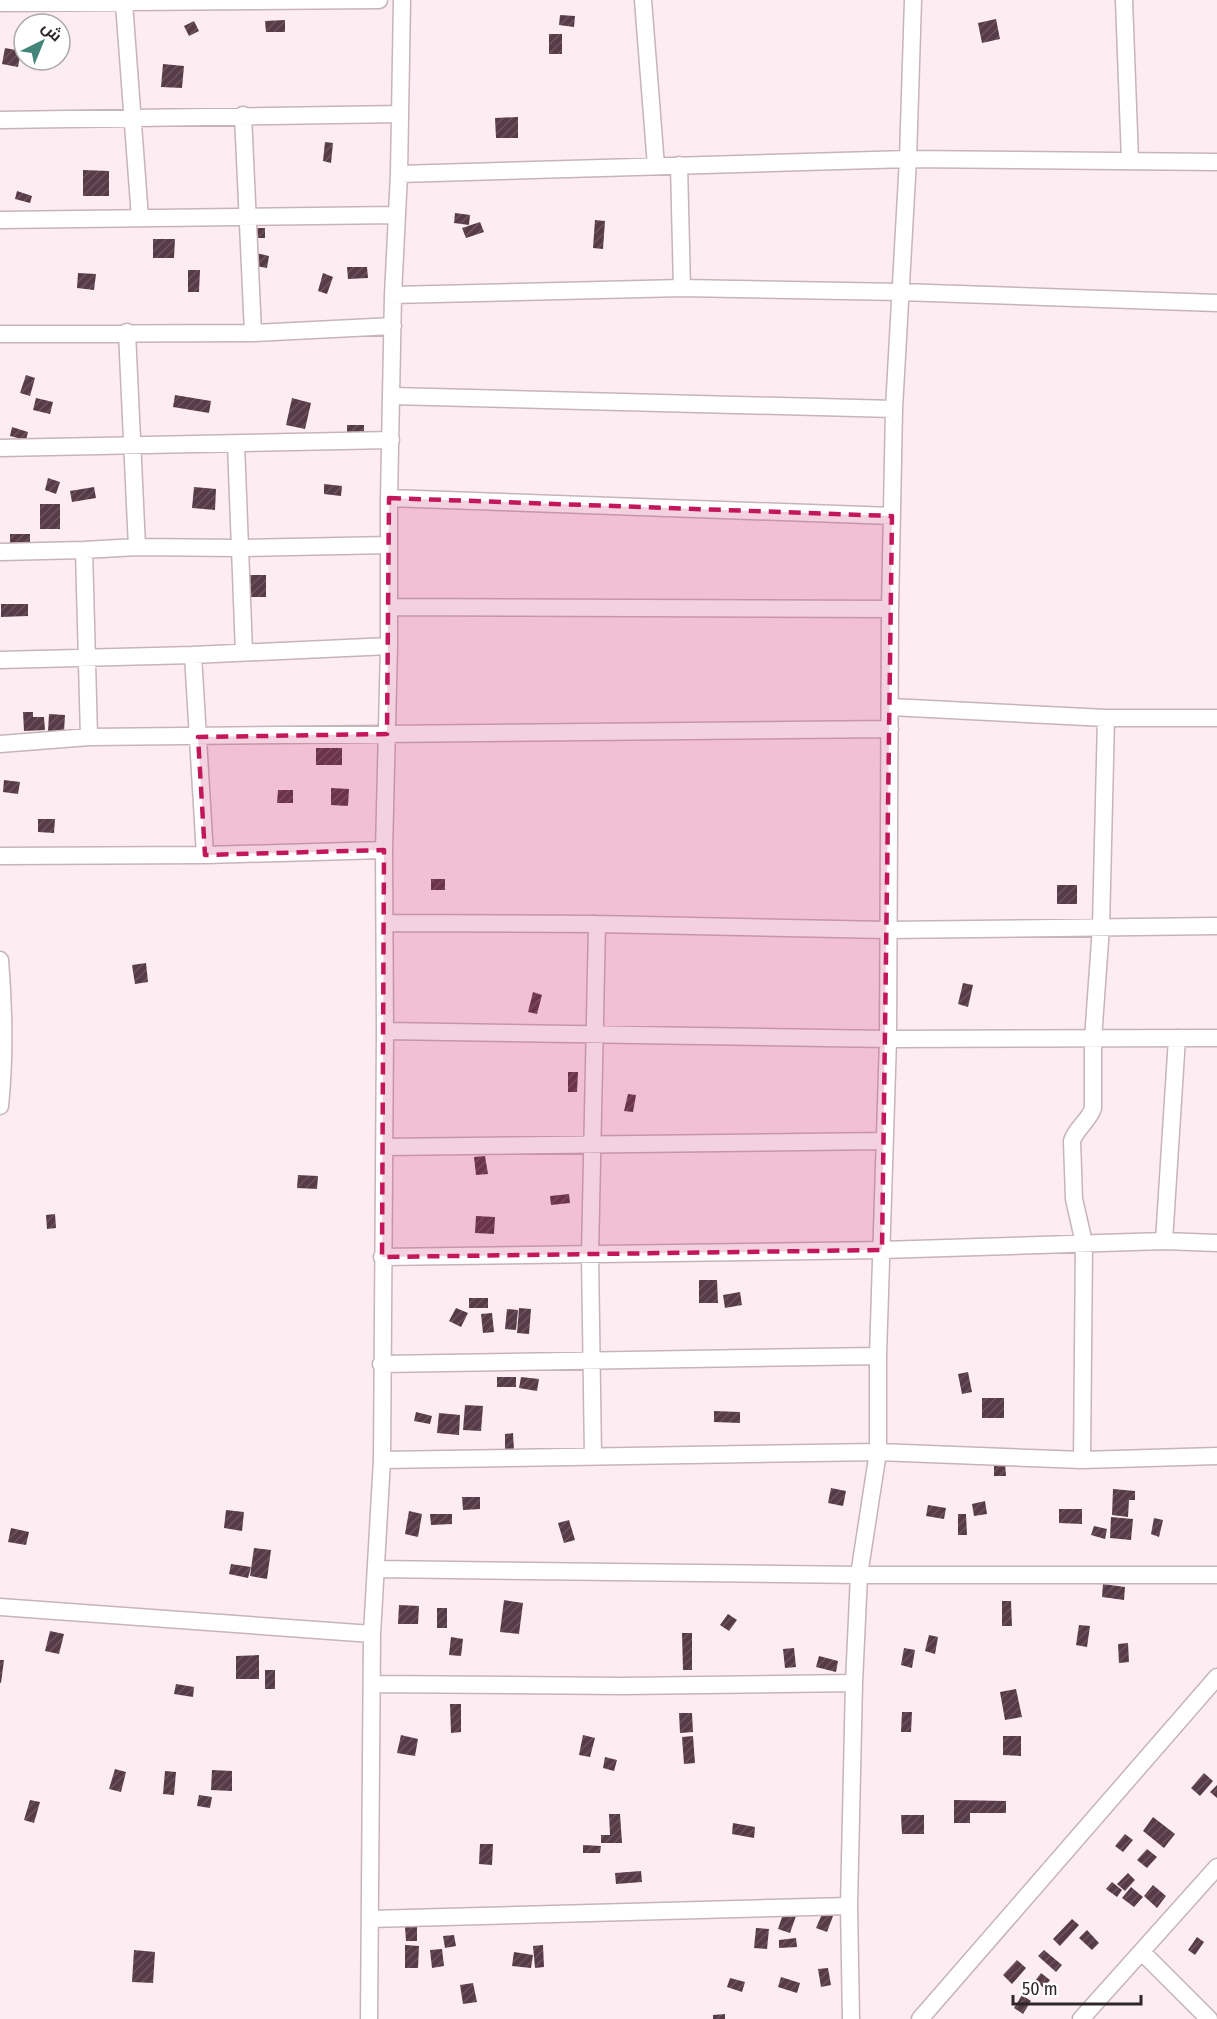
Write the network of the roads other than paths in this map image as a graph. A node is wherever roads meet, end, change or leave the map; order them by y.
1 (257, 0) edge
2 (379, 0) edge
3 (402, 0) edge
4 (643, 0) edge
5 (913, 0) edge
6 (1125, 0) edge
7 (0, 3) edge
8 (124, 3) junction
9 (400, 114) junction
10 (243, 116) junction
11 (131, 117) junction
12 (0, 120) edge
13 (908, 159) junction
14 (1130, 161) junction
15 (1217, 162) edge
16 (680, 165) junction
17 (656, 166) junction
18 (399, 174) junction
19 (395, 215) junction
20 (140, 218) junction
21 (248, 218) junction
22 (0, 220) edge
23 (682, 288) junction
24 (900, 292) junction
25 (393, 295) junction
26 (1217, 303) edge
27 (393, 326) junction
28 (127, 333) junction
29 (253, 333) junction
30 (0, 334) edge
31 (392, 396) junction
32 (894, 409) junction
33 (391, 440) junction
34 (134, 444) junction
35 (236, 444) junction
36 (0, 448) edge
37 (389, 498) junction
38 (892, 516) junction
39 (389, 545) junction
40 (137, 547) junction
41 (239, 548) junction
42 (84, 550) junction
43 (0, 552) edge
44 (389, 607) junction
45 (890, 609) junction
46 (389, 646) junction
47 (244, 652) junction
48 (193, 655) junction
49 (88, 658) junction
50 (0, 660) edge
51 (891, 707) junction
52 (1106, 718) junction
53 (1217, 718) edge
54 (890, 729) junction
55 (387, 734) junction
56 (89, 737) junction
57 (198, 737) junction
58 (0, 744) edge
59 (384, 850) junction
60 (205, 855) junction
61 (0, 856) edge
62 (385, 923) junction
63 (597, 924) junction
64 (1217, 926) edge
65 (1101, 927) junction
66 (888, 930) junction
67 (0, 960) edge
68 (385, 1031) junction
69 (596, 1035) junction
70 (1177, 1038) junction
71 (1217, 1038) edge
72 (888, 1039) junction
73 (1093, 1039) junction
74 (0, 1106) edge
75 (885, 1141) junction
76 (593, 1145) junction
77 (384, 1147) junction
78 (1164, 1240) junction
79 (1084, 1243) junction
80 (1217, 1243) edge
81 (882, 1250) junction
82 (590, 1254) junction
83 (382, 1257) junction
84 (878, 1356) junction
85 (591, 1360) junction
86 (381, 1364) junction
87 (878, 1452) junction
88 (1217, 1456) edge
89 (593, 1457) junction
90 (382, 1460) junction
91 (1082, 1460) junction
92 (376, 1569) junction
93 (860, 1575) junction
94 (1217, 1575) edge
95 (0, 1607) edge
96 (372, 1634) junction
97 (1217, 1677) edge
98 (854, 1683) junction
99 (373, 1684) junction
100 (1217, 1867) edge
101 (849, 1906) junction
102 (370, 1919) junction
103 (1142, 1952) junction
104 (369, 2019) edge
105 (851, 2019) edge
106 (920, 2019) edge
107 (1081, 2019) edge
108 (1209, 2019) edge

1 - 2 street
1 - 8 street
3 - 9 street
4 - 17 street
5 - 13 street
6 - 14 street
7 - 8 street
8 - 11 street
9 - 10 street
9 - 18 street
10 - 11 street
10 - 21 street
11 - 12 street
11 - 20 street
13 - 14 street
13 - 16 street
13 - 24 street
14 - 15 street
16 - 17 street
16 - 23 street
17 - 18 street
18 - 19 street
19 - 21 street
19 - 25 street
20 - 21 street
20 - 22 street
21 - 29 street
23 - 24 street
23 - 25 street
24 - 26 street
24 - 32 street
25 - 27 street
27 - 29 street
27 - 31 street
28 - 29 street
28 - 30 street
28 - 34 street
31 - 32 street
31 - 33 street
32 - 38 street
33 - 35 street
33 - 37 street
34 - 35 street
34 - 36 street
34 - 40 street
35 - 41 street
37 - 38 street
37 - 39 street
38 - 45 street
39 - 41 street
39 - 44 street
40 - 41 street
40 - 42 street
41 - 47 street
42 - 43 street
42 - 49 street
44 - 45 street
44 - 46 street
45 - 51 street
46 - 47 street
46 - 55 street
47 - 48 street
48 - 49 street
48 - 57 street
49 - 50 street
49 - 56 street
51 - 52 street
51 - 54 street
52 - 53 street
52 - 65 street
54 - 55 street
54 - 66 street
55 - 57 street
55 - 59 street
56 - 57 street
56 - 58 street
57 - 60 street
59 - 60 street
59 - 62 street
60 - 61 street
62 - 63 street
62 - 68 street
63 - 66 street
63 - 69 street
64 - 65 street
65 - 66 street
65 - 73 street
66 - 72 street
67 - 74 street
68 - 69 street
68 - 77 street
69 - 72 street
69 - 76 street
70 - 71 street
70 - 73 street
70 - 78 street
72 - 73 street
72 - 75 street
73 - 79 street
75 - 76 street
75 - 81 street
76 - 77 street
76 - 82 street
77 - 83 street
78 - 79 street
78 - 80 street
79 - 81 street
79 - 91 street
81 - 82 street
81 - 84 street
82 - 83 street
82 - 85 street
83 - 86 street
84 - 85 street
84 - 87 street
85 - 86 street
85 - 89 street
86 - 90 street
87 - 89 street
87 - 91 street
87 - 93 street
88 - 91 street
89 - 90 street
90 - 92 street
92 - 93 street
92 - 96 street
93 - 94 street
93 - 98 street
95 - 96 street
96 - 99 street
97 - 106 street
98 - 99 street
98 - 101 street
99 - 102 street
100 - 103 street
101 - 102 street
101 - 105 street
102 - 104 street
103 - 107 street
103 - 108 street

